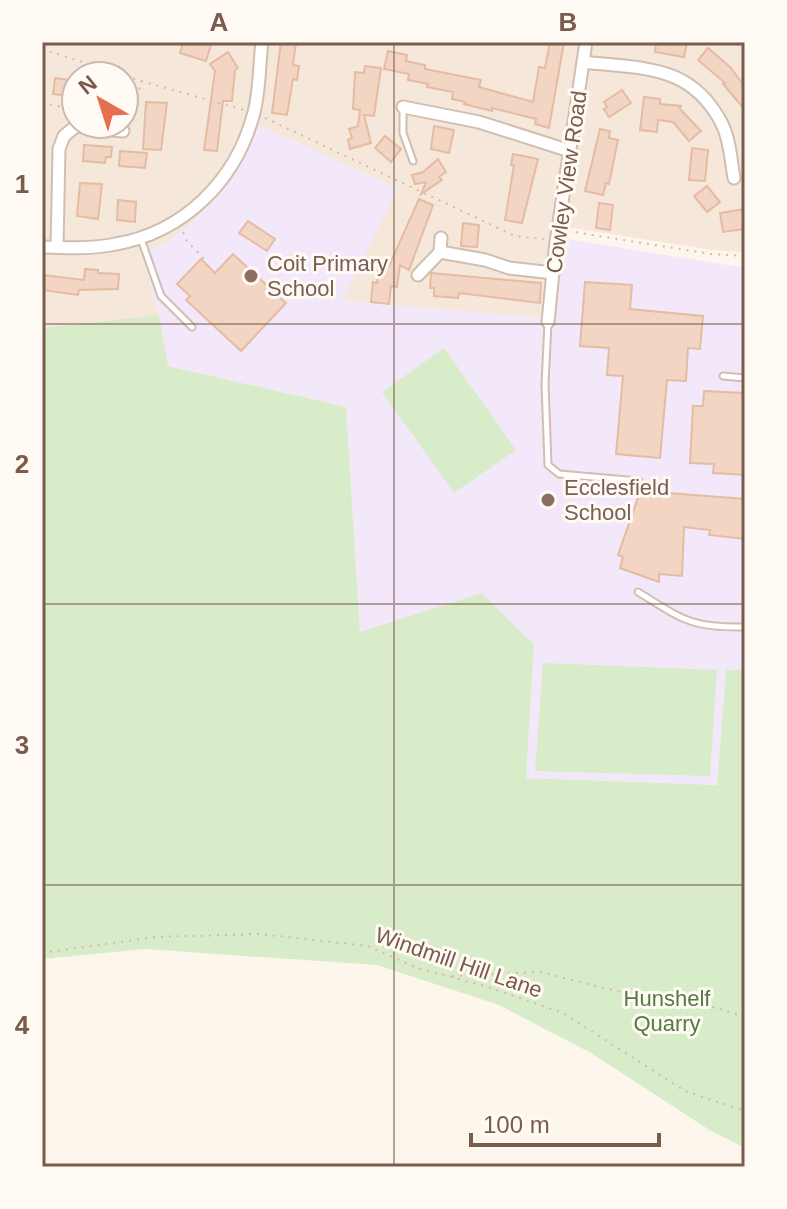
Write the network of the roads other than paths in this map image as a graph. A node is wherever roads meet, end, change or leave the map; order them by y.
1 (262, 42) edge
2 (586, 42) edge
3 (583, 62) junction
4 (403, 107) joint
5 (62, 140) edge
6 (570, 151) junction
7 (413, 161) dead end
8 (734, 178) dead end
9 (140, 238) junction
10 (441, 238) dead end
11 (42, 247) edge
12 (57, 247) junction
13 (440, 252) junction
14 (553, 273) junction
15 (418, 275) dead end
16 (548, 322) joint
17 (192, 327) dead end
18 (723, 376) dead end
19 (745, 378) edge
20 (639, 481) dead end
21 (638, 592) dead end
22 (745, 627) edge

1 - 9 street
2 - 3 street, Cowley View Road
3 - 6 street, Cowley View Road
3 - 8 street
4 - 6 street
4 - 7 lane
5 - 12 street
6 - 14 street, Cowley View Road
9 - 12 street
9 - 17 lane
10 - 13 street
11 - 12 street
13 - 14 street
13 - 15 street
14 - 16 street, Cowley View Road
16 - 20 lane
18 - 19 lane
21 - 22 lane

